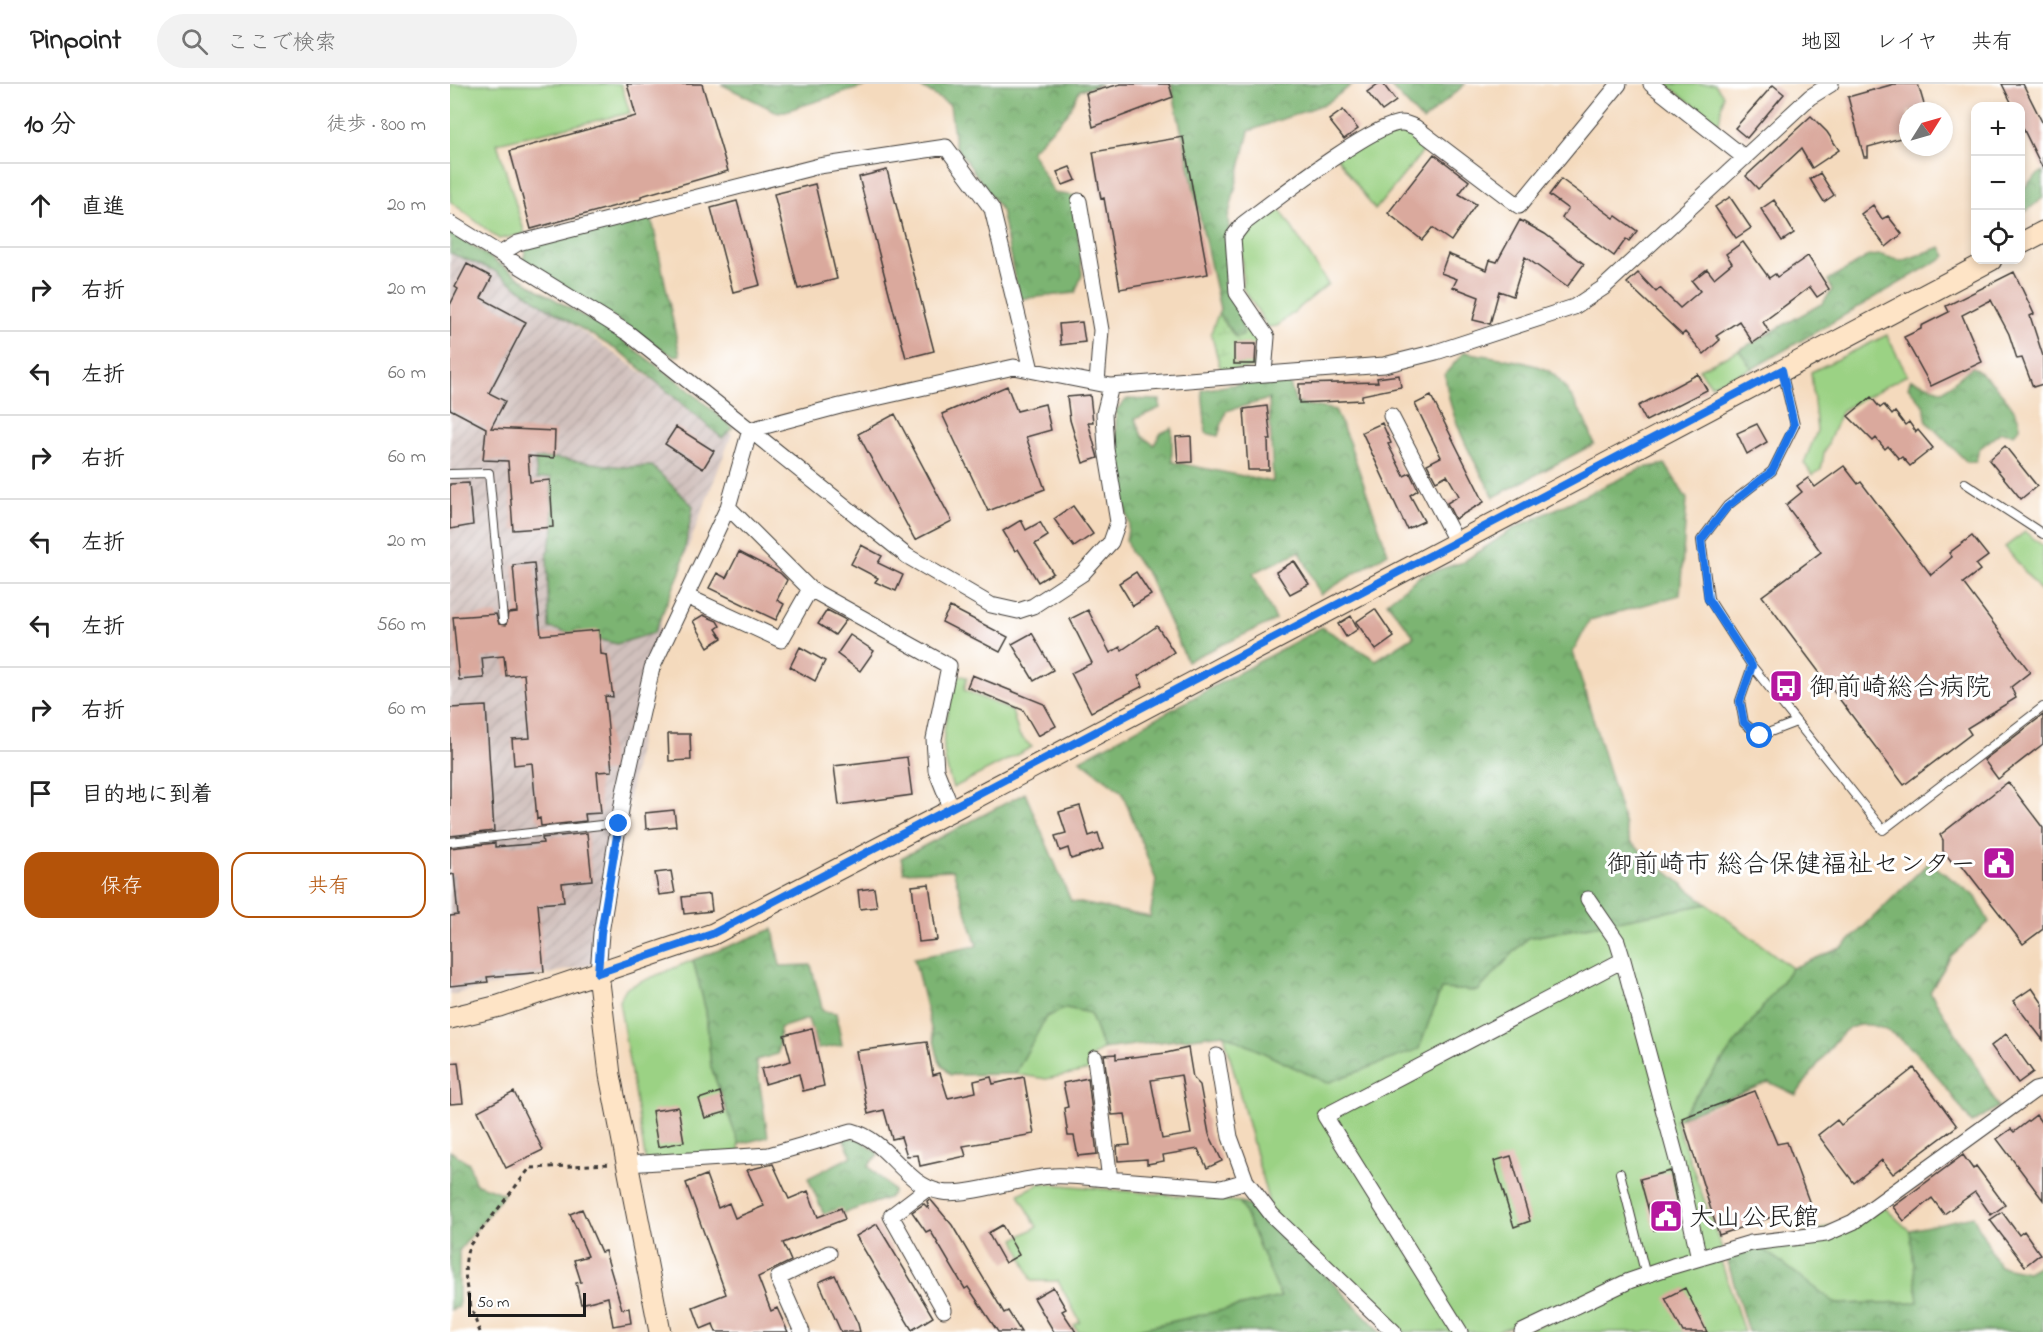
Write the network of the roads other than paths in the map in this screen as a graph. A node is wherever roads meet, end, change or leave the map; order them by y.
1 (1619, 84) edge
2 (1651, 84) edge
3 (1831, 84) edge
4 (1745, 158) junction
5 (1079, 201) dead end
6 (450, 223) edge
7 (2043, 232) edge
8 (2025, 241) edge
9 (500, 254) junction
10 (1983, 264) edge
11 (1031, 370) junction
12 (1782, 370) junction
13 (1264, 373) junction
14 (1104, 384) junction
15 (1391, 416) dead end
16 (750, 430) junction
17 (450, 474) edge
18 (1965, 483) dead end
19 (728, 507) junction
20 (2043, 534) edge
21 (1457, 543) junction
22 (810, 589) junction
23 (687, 596) junction
24 (503, 620) dead end
25 (1752, 666) junction
26 (2043, 707) edge
27 (1796, 722) junction
28 (952, 810) junction
29 (619, 824) junction
30 (450, 842) edge
31 (1588, 899) dead end
32 (1623, 960) junction
33 (598, 973) junction
34 (450, 1018) edge
35 (1217, 1056) dead end
36 (1095, 1058) dead end
37 (2043, 1088) edge
38 (627, 1164) junction
39 (1620, 1173) dead end
40 (1110, 1180) junction
41 (1246, 1181) junction
42 (928, 1188) junction
43 (830, 1253) dead end
44 (1699, 1258) junction
45 (1646, 1276) junction
46 (944, 1310) dead end
47 (660, 1332) edge
48 (802, 1332) edge
49 (1394, 1332) edge
50 (1460, 1332) edge
51 (1522, 1332) edge

1 - 13 street
2 - 4 street
3 - 4 street
4 - 13 street
5 - 14 street
6 - 9 street
7 - 8 street
9 - 11 street
9 - 16 street
10 - 12 street
11 - 14 street
11 - 16 street
12 - 21 street
12 - 25 lane
13 - 14 street
14 - 16 street
15 - 21 street
16 - 19 street
17 - 24 lane
18 - 20 lane
19 - 22 street
19 - 23 street
21 - 28 street
22 - 23 street
22 - 28 street
23 - 29 street
25 - 27 lane
25 - 27 lane
26 - 27 lane
28 - 33 street
29 - 30 lane
29 - 33 street
31 - 32 street
32 - 44 street
32 - 50 street
33 - 34 street
33 - 38 street
35 - 41 street
36 - 40 street
37 - 44 street
38 - 42 street
38 - 47 street
39 - 45 lane
40 - 41 street
40 - 42 street
41 - 49 street
42 - 46 street
43 - 48 street
44 - 45 street
45 - 51 street

